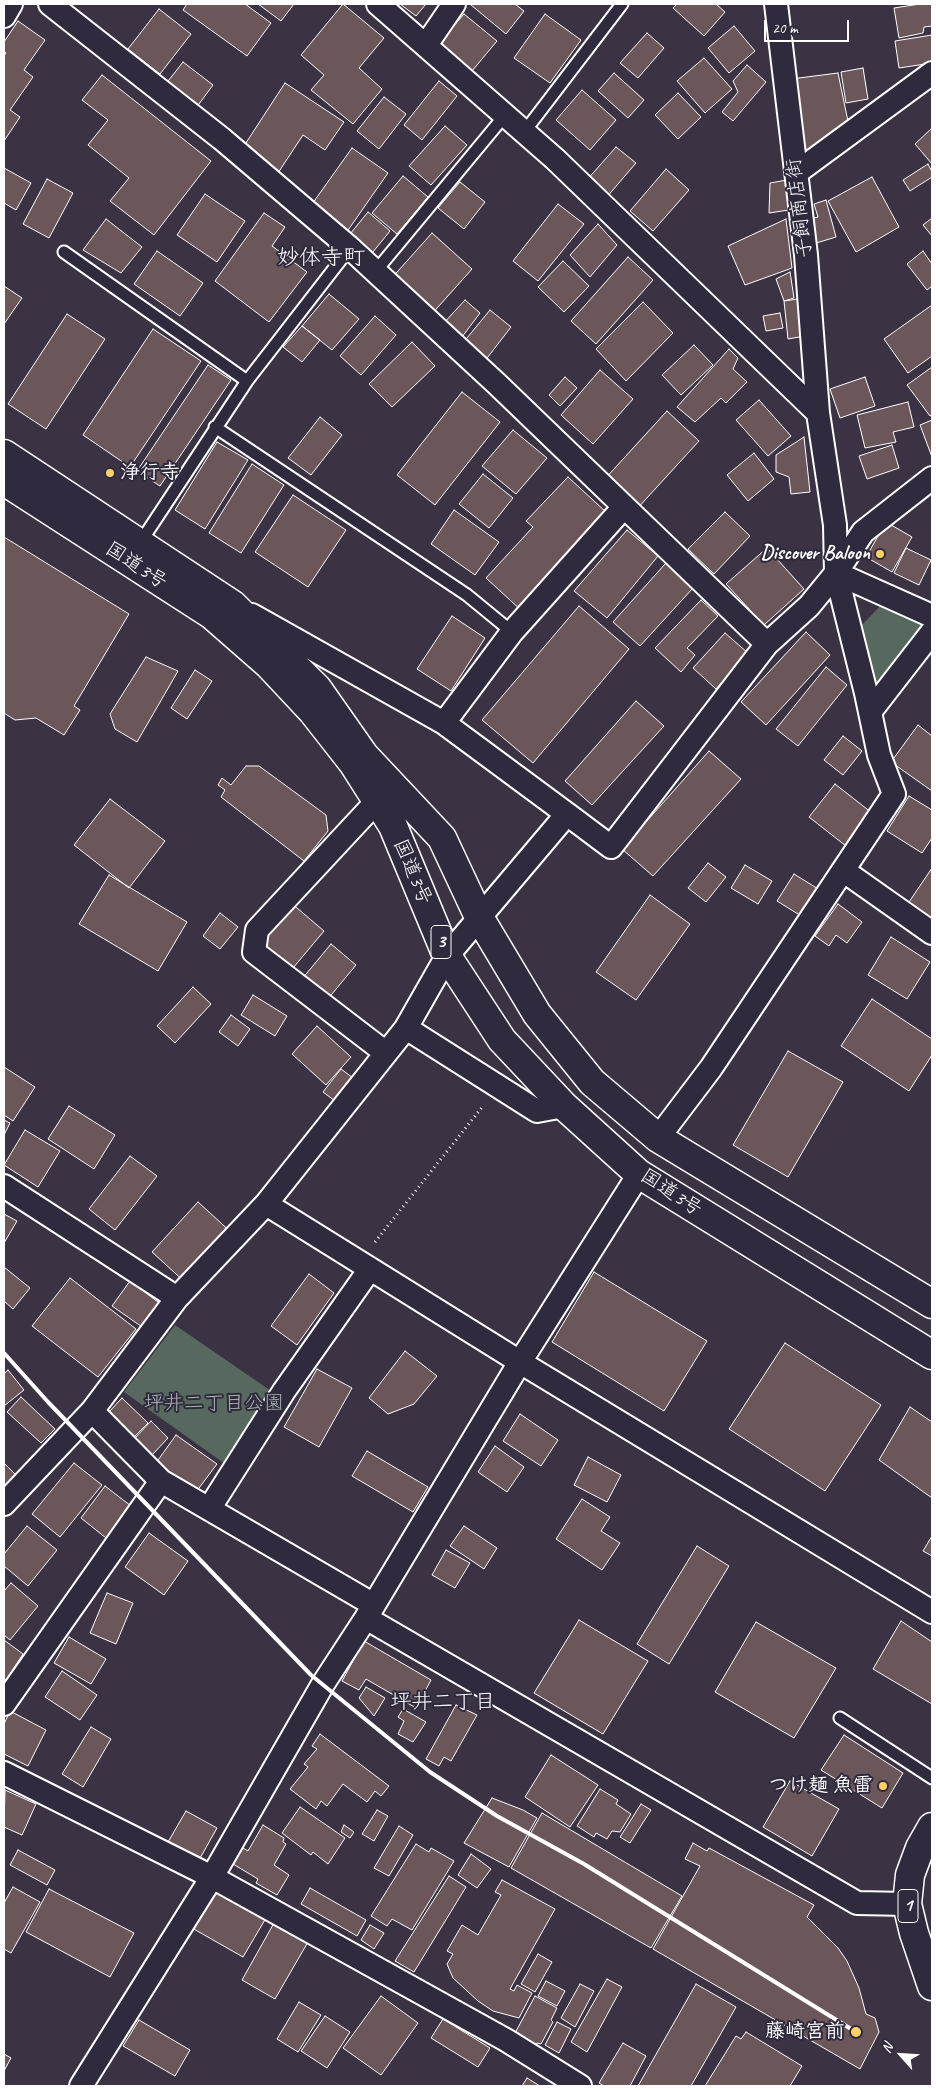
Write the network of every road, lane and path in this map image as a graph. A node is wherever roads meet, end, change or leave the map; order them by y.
1 (12, 4) edge
2 (50, 4) edge
3 (378, 4) edge
4 (454, 4) edge
5 (622, 4) edge
6 (776, 4) edge
7 (4, 16) edge
8 (426, 45) junction
9 (932, 73) edge
10 (506, 114) junction
11 (525, 131) junction
12 (796, 173) junction
13 (350, 248) junction
14 (64, 252) dead end
15 (375, 272) junction
16 (247, 381) junction
17 (818, 414) junction
18 (215, 427) junction
19 (4, 454) edge
20 (932, 478) edge
21 (6, 489) edge
22 (623, 508) junction
23 (140, 543) junction
24 (836, 573) junction
25 (233, 605) junction
26 (932, 616) edge
27 (512, 632) junction
28 (932, 632) edge
29 (767, 644) junction
30 (870, 712) junction
31 (444, 723) junction
32 (376, 801) junction
33 (566, 814) junction
34 (844, 872) junction
35 (479, 917) junction
36 (932, 934) edge
37 (447, 956) junction
38 (406, 1028) junction
39 (386, 1053) junction
40 (499, 1087) junction
41 (564, 1106) junction
42 (658, 1138) junction
43 (639, 1174) junction
44 (4, 1186) edge
45 (266, 1204) junction
46 (364, 1266) junction
47 (177, 1298) junction
48 (932, 1304) edge
49 (932, 1355) edge
50 (520, 1362) junction
51 (92, 1411) junction
52 (161, 1481) junction
53 (4, 1504) edge
54 (209, 1510) junction
55 (370, 1612) junction
56 (932, 1612) edge
57 (4, 1704) edge
58 (840, 1718) dead end
59 (4, 1773) edge
60 (932, 1778) edge
61 (932, 1827) edge
62 (212, 1877) junction
63 (907, 1904) junction
64 (932, 1986) edge
65 (80, 2086) edge
66 (580, 2086) edge

1 - 7 street
2 - 13 street
3 - 8 street
4 - 8 street
5 - 11 lane
6 - 12 street, 子飼商店街
8 - 10 street
9 - 12 street
10 - 11 street
10 - 15 lane
11 - 17 street
12 - 17 street, 子飼商店街
13 - 15 street
13 - 16 lane
14 - 16 lane
15 - 22 street
16 - 18 lane
17 - 24 street, 子飼商店街
18 - 23 lane
18 - 27 lane
19 - 23 main road, 国道3号 / 3
20 - 24 street
21 - 32 main road, 国道3号 / 3
22 - 27 street
22 - 29 street
23 - 25 main road, 国道3号 / 3
24 - 26 street
24 - 29 street
24 - 30 street, 子飼商店街
25 - 31 street
25 - 35 main road, 国道3号 / 3
27 - 31 street
28 - 30 street
29 - 33 street
30 - 34 street, 子飼商店街
31 - 33 street
32 - 37 main road, 国道3号 / 3
32 - 39 street
33 - 35 street
34 - 36 street
34 - 42 street, 子飼商店街
35 - 37 street
35 - 42 main road, 国道3号 / 3
37 - 38 street
37 - 41 main road, 国道3号 / 3
38 - 39 street
38 - 40 street
39 - 45 street
40 - 41 street
40 - 46 path
41 - 43 main road, 国道3号 / 3
42 - 48 main road, 国道3号 / 3
43 - 49 main road, 国道3号 / 3
43 - 50 street
44 - 47 street
45 - 46 street
45 - 47 street
46 - 50 street
46 - 54 street
47 - 51 street
50 - 55 street
50 - 56 street
51 - 52 street
51 - 53 street
52 - 54 street
52 - 57 street
54 - 55 street
55 - 62 street
55 - 63 street
58 - 60 lane
59 - 62 street
61 - 63 main road, 1
62 - 65 street
62 - 66 street
63 - 64 main road, 1

